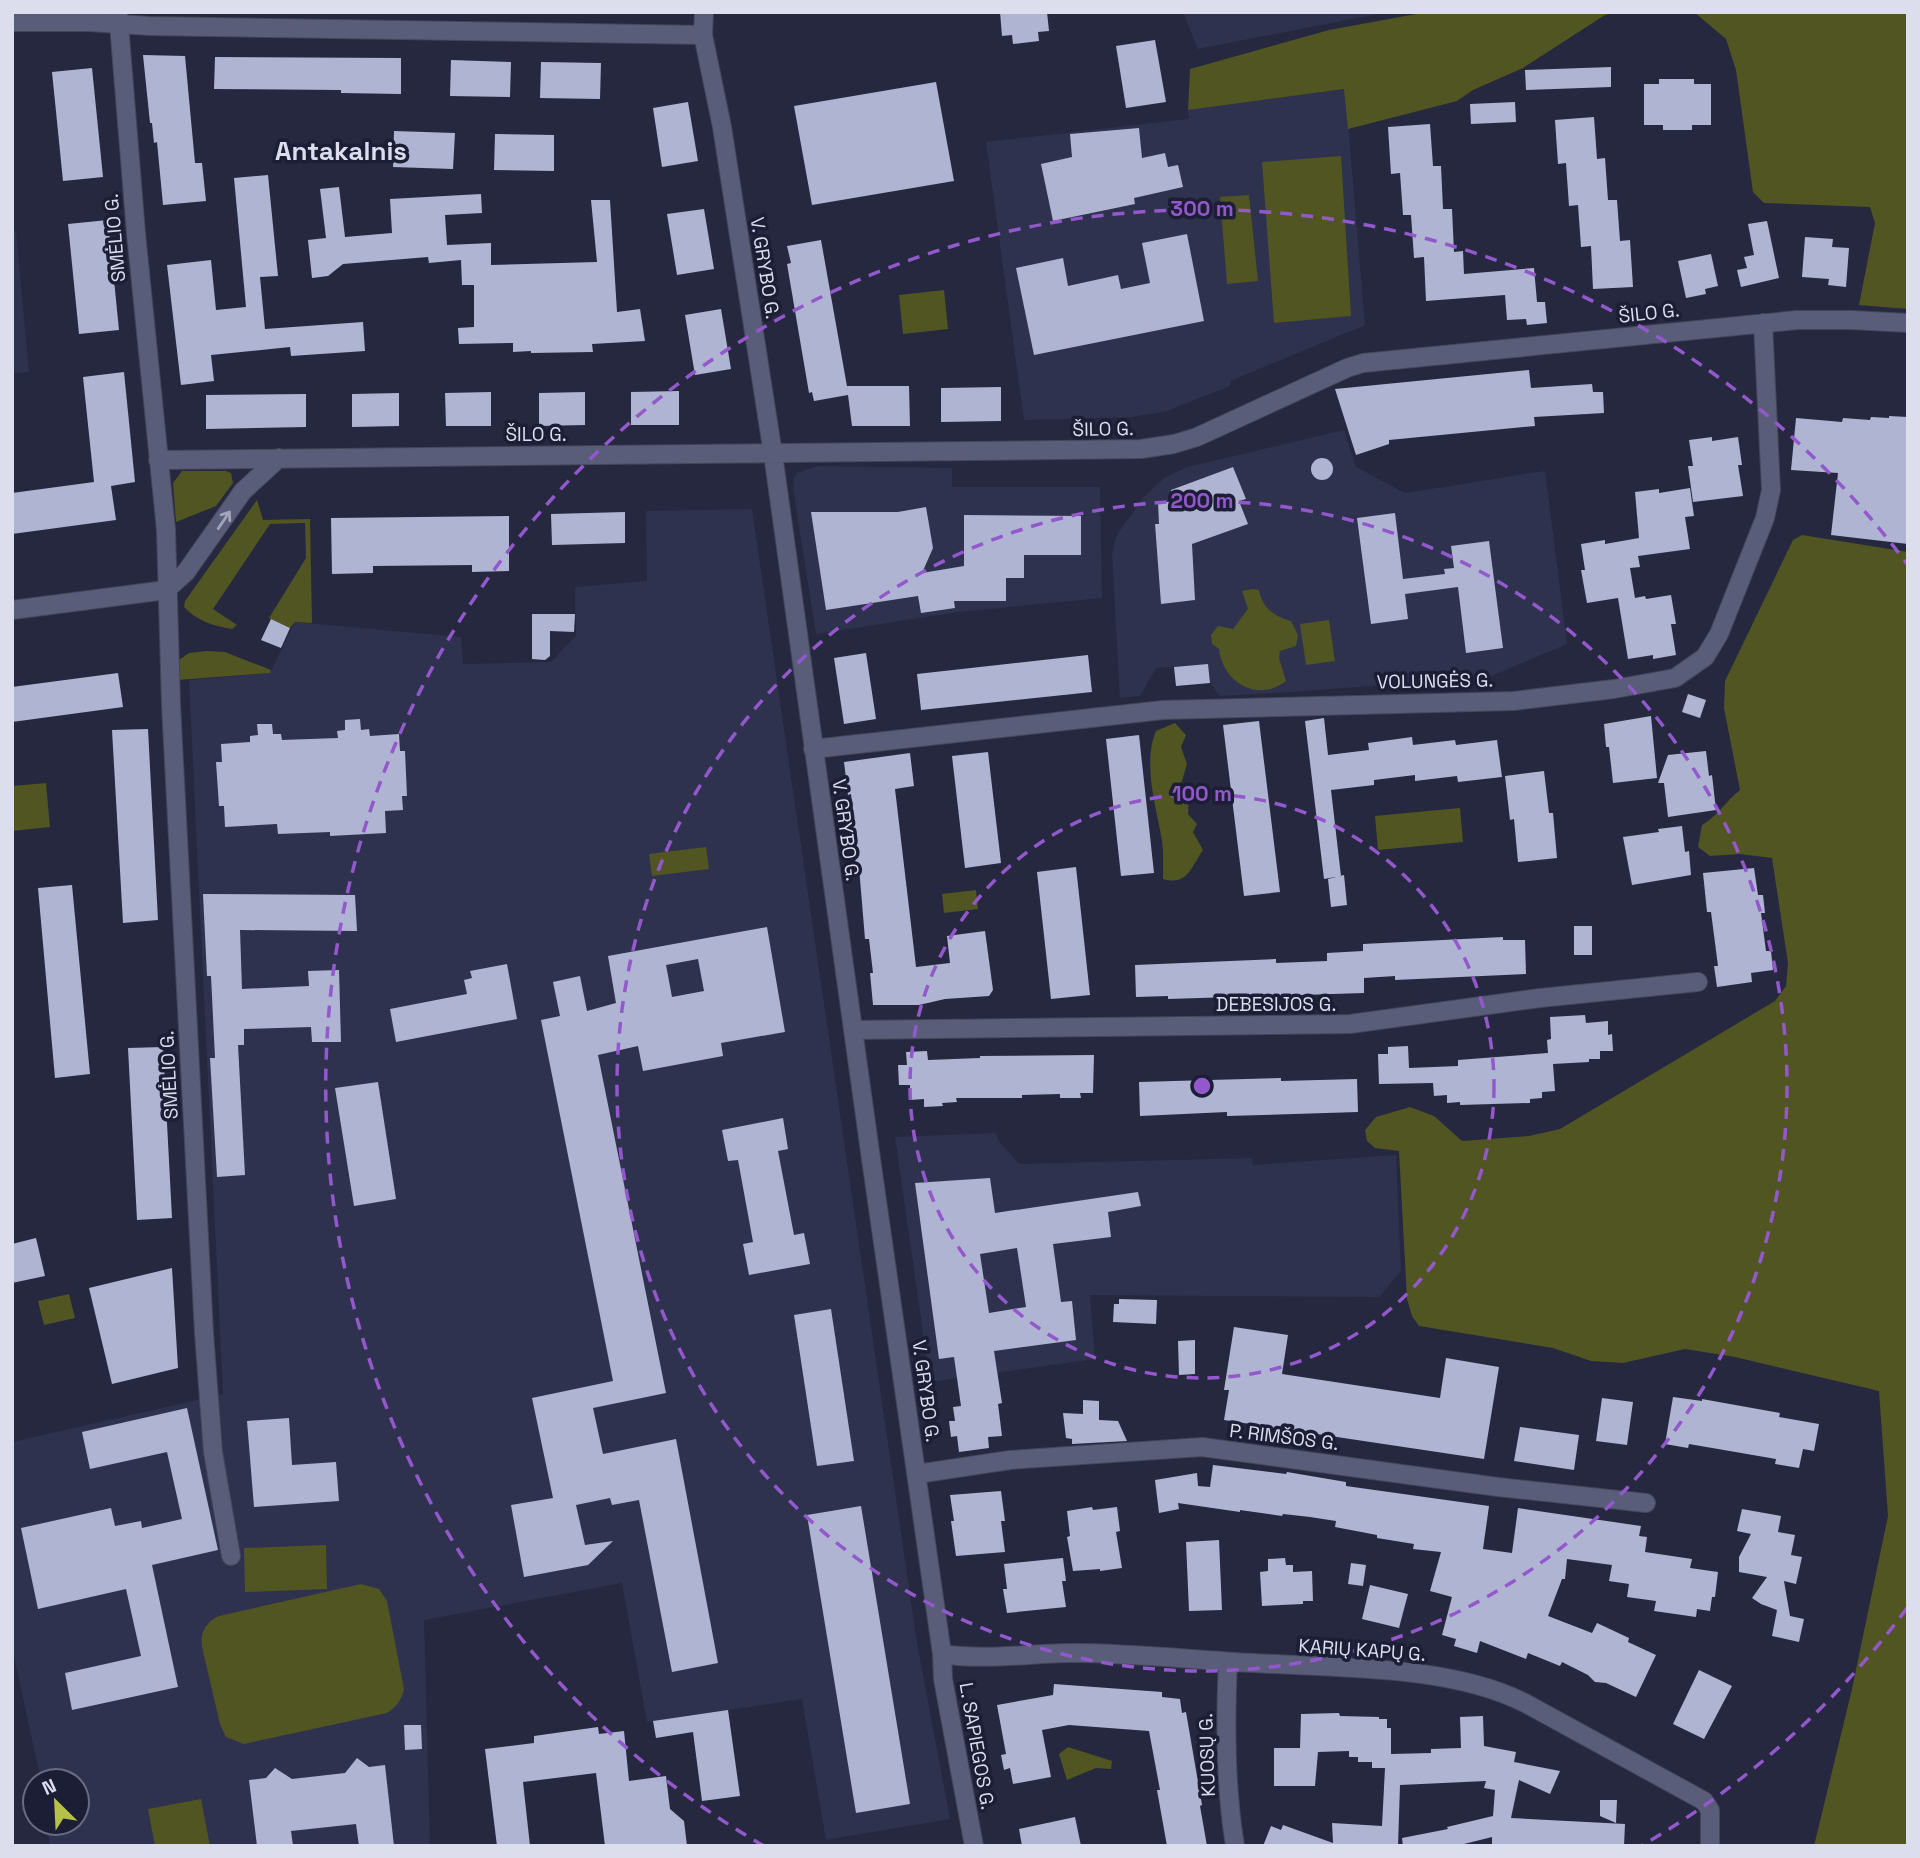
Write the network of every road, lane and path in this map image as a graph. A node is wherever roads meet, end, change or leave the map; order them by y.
1 (704, 12) edge
2 (118, 18) edge
3 (12, 22) edge
4 (703, 35) junction
5 (1763, 323) junction
6 (1908, 324) edge
7 (773, 454) junction
8 (279, 458) junction
9 (229, 459) junction
10 (158, 460) junction
11 (243, 491) junction
12 (204, 547) junction
13 (167, 552) junction
14 (166, 590) junction
15 (12, 610) edge
16 (813, 749) junction
17 (1698, 982) dead end
18 (853, 1030) junction
19 (916, 1474) junction
20 (1646, 1503) dead end
21 (231, 1556) dead end
22 (942, 1654) junction
23 (1228, 1662) junction
24 (974, 1846) edge
25 (1235, 1846) edge
26 (1710, 1846) edge

1 - 4 street, V. GRYBO G.
2 - 3 street
2 - 4 street
2 - 10 street, SMĖLIO G.
4 - 7 street, V. GRYBO G.
5 - 6 street, ŠILO G.
5 - 7 street, ŠILO G.
5 - 16 street, VOLUNGĖS G.
7 - 8 street, ŠILO G.
7 - 16 street, V. GRYBO G.
8 - 9 street, ŠILO G.
8 - 11 street
9 - 10 street, ŠILO G.
9 - 11 street
10 - 13 street
12 -> 11 street
12 - 13 street
12 - 14 street
13 - 14 street
14 - 15 street
14 - 21 street, SMĖLIO G.
16 - 18 street, V. GRYBO G.
17 - 18 street, DEBESIJOS G.
18 - 19 street, V. GRYBO G.
19 - 20 street, P. RIMŠOS G.
19 - 22 street, V. GRYBO G.
22 - 23 street, KARIŲ KAPŲ G.
22 - 24 street, L. SAPIEGOS G.
23 - 25 street, KUOSŲ G.
23 - 26 street, KARIŲ KAPŲ G.

